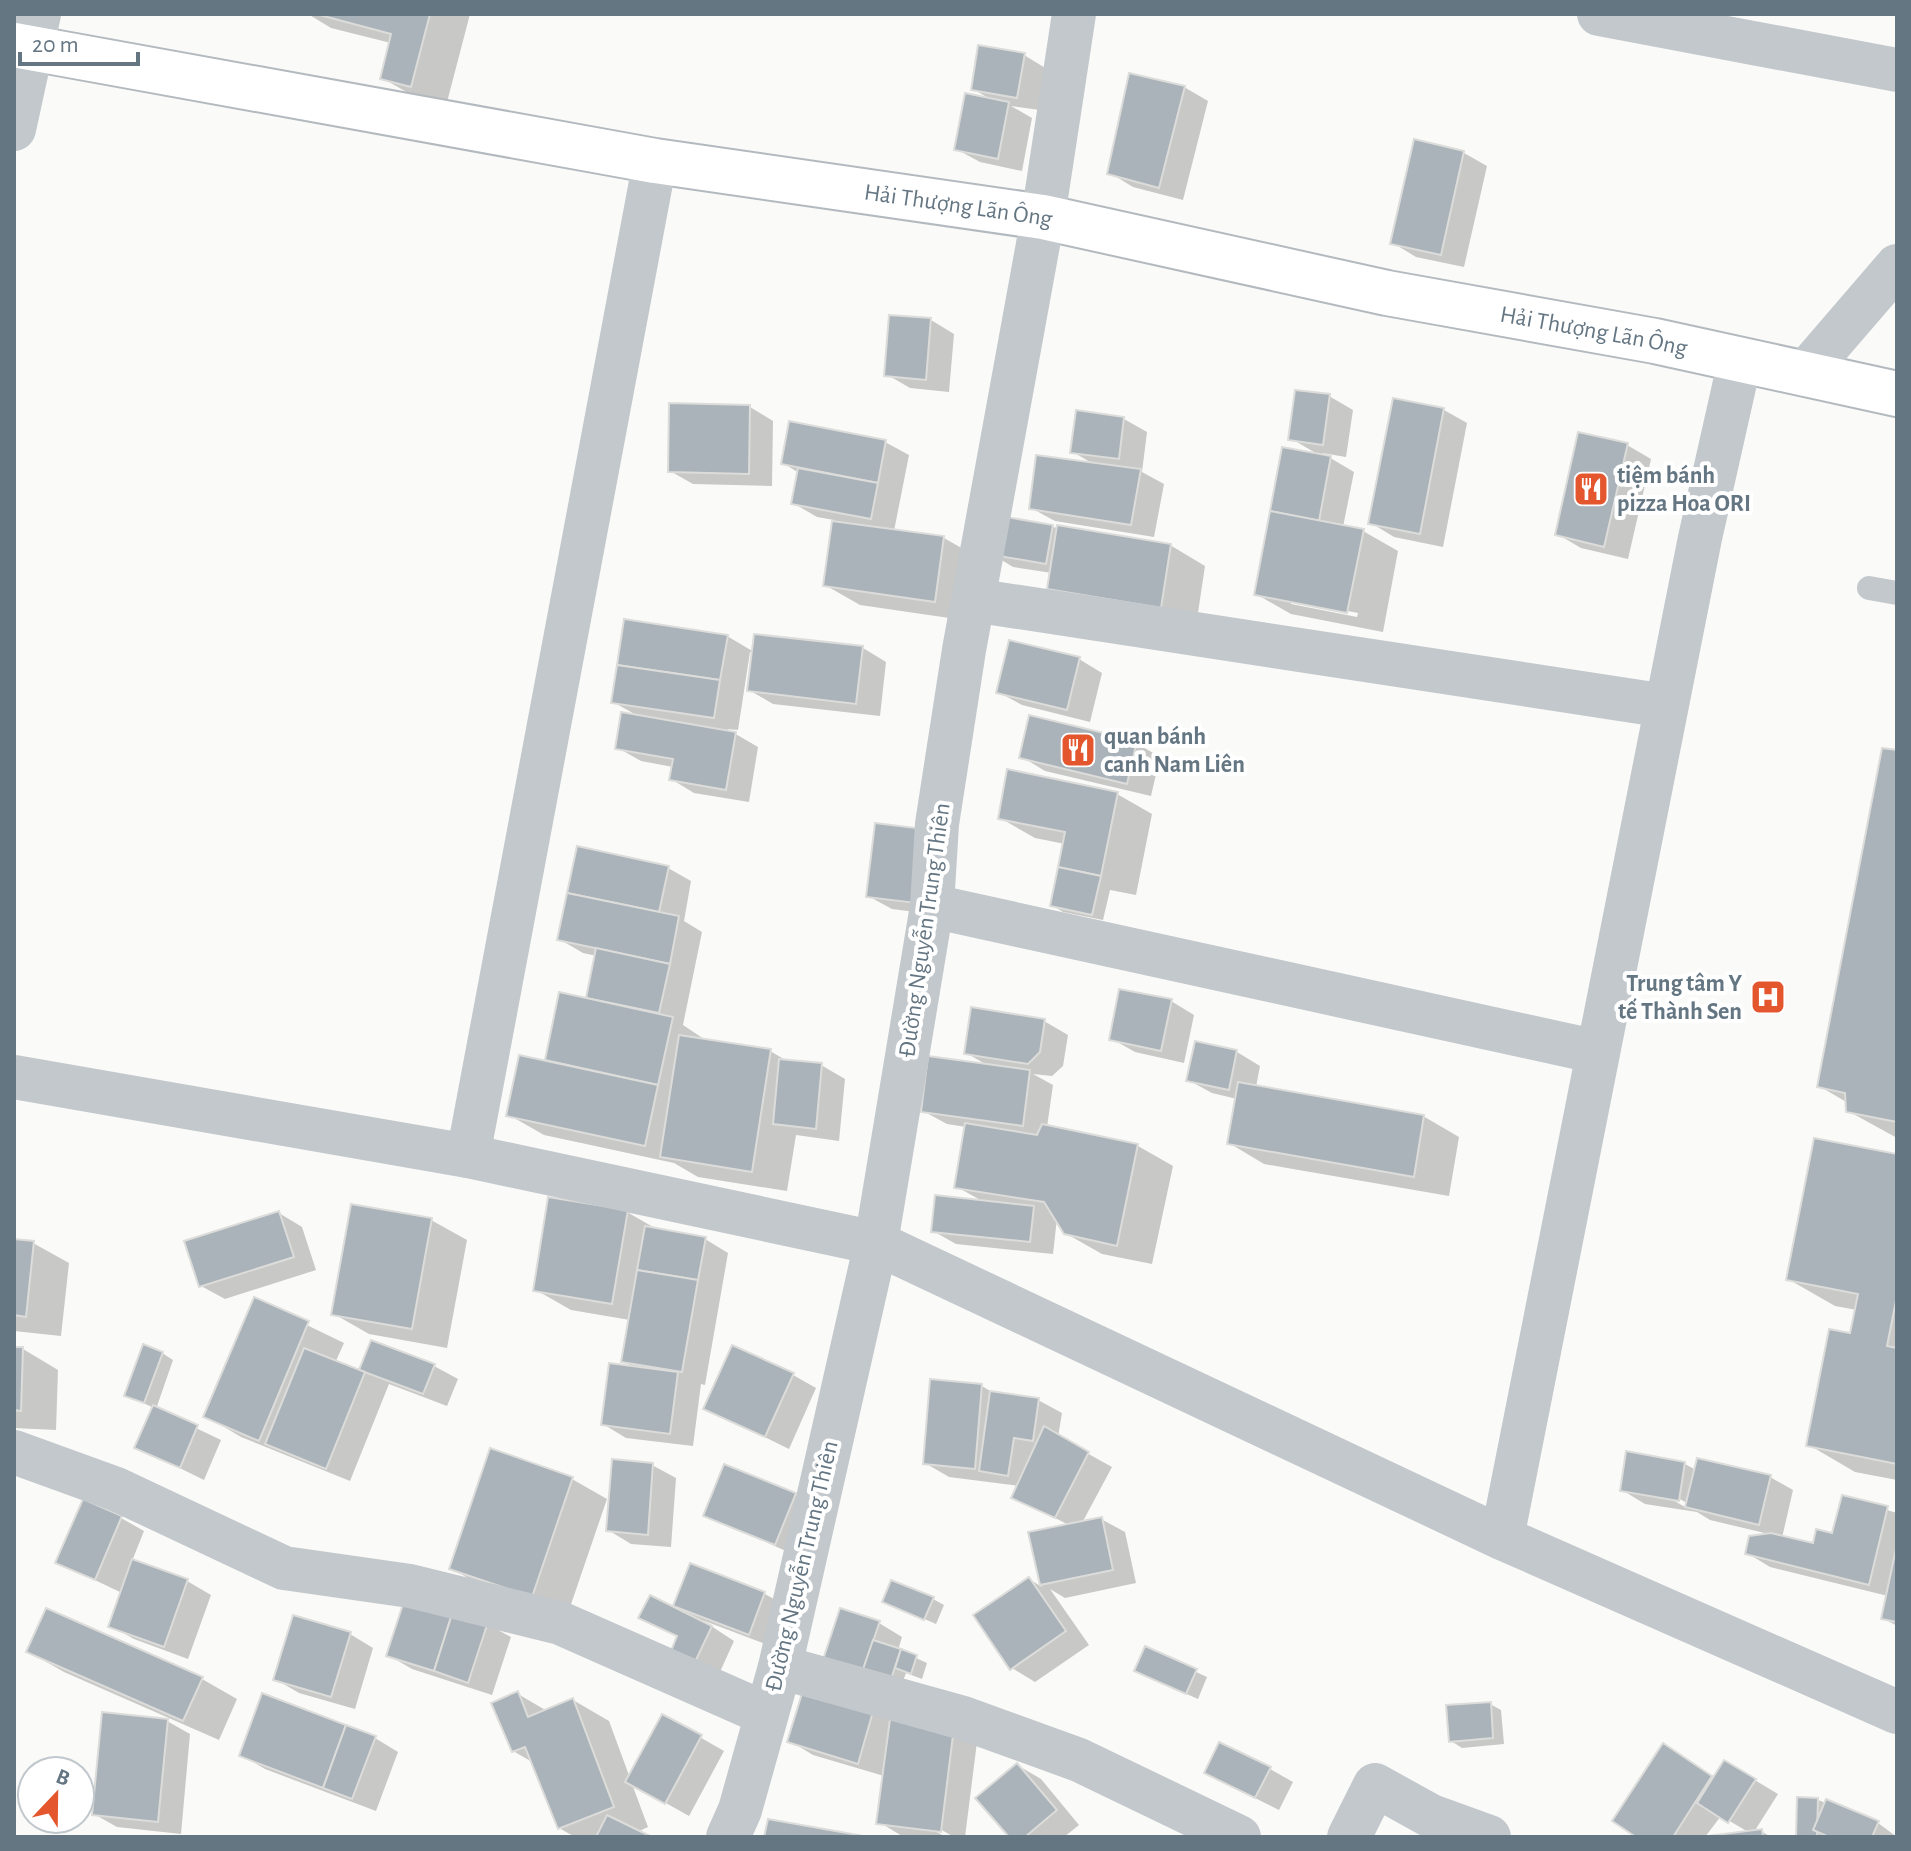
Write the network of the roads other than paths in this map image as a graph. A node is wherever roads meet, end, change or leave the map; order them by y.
1 (1074, 14) edge
2 (1599, 14) edge
3 (28, 36) edge
4 (1897, 70) edge
5 (14, 129) edge
6 (655, 161) junction
7 (1043, 217) junction
8 (1897, 266) edge
9 (1740, 360) junction
10 (1804, 374) junction
11 (1897, 394) edge
12 (1869, 588) dead end
13 (1897, 593) edge
14 (973, 600) junction
15 (1666, 706) junction
16 (932, 906) junction
17 (1598, 1052) junction
18 (14, 1077) edge
19 (468, 1156) junction
20 (876, 1243) junction
21 (14, 1452) edge
22 (1502, 1538) junction
23 (780, 1667) junction
24 (1897, 1712) edge
25 (766, 1714) junction
26 (728, 1837) edge
27 (1239, 1837) edge
28 (1349, 1837) edge
29 (1489, 1837) edge

1 - 7 street, Đường Nguyễn Trung Thiên
2 - 4 street
3 - 5 street
3 - 6 street, Hải Thượng Lãn Ông
6 - 7 street, Hải Thượng Lãn Ông
6 - 19 street
7 - 9 street, Hải Thượng Lãn Ông
7 - 14 street, Đường Nguyễn Trung Thiên
8 - 10 street
9 - 10 street, Hải Thượng Lãn Ông
9 - 15 street
10 - 11 street, Hải Thượng Lãn Ông
12 - 13 lane
14 - 15 street
14 - 16 street, Đường Nguyễn Trung Thiên
15 - 17 street
16 - 17 street
16 - 20 street, Đường Nguyễn Trung Thiên
17 - 22 street
18 - 19 street
19 - 20 street
20 - 22 street
20 - 23 street, Đường Nguyễn Trung Thiên
21 - 25 street
22 - 24 street
23 - 25 street, Đường Nguyễn Trung Thiên
23 - 27 street
25 - 26 street, Đường Nguyễn Trung Thiên
28 - 29 street

